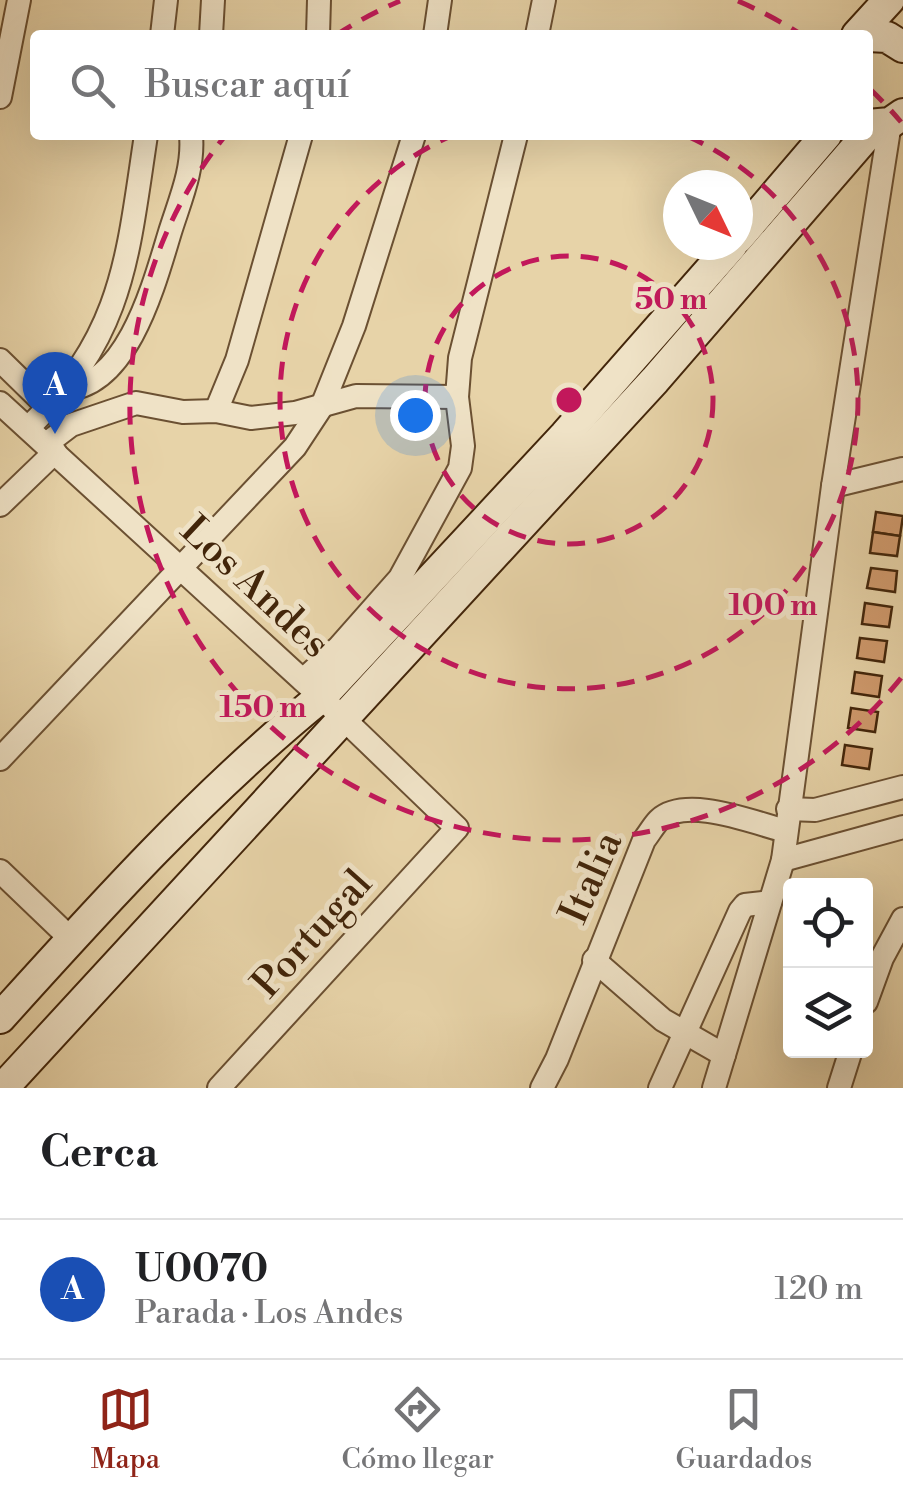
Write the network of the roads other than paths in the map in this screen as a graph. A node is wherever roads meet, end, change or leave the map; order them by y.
1 (19, 0) edge
2 (166, 0) edge
3 (213, 0) edge
4 (319, 0) edge
5 (440, 0) edge
6 (544, 0) edge
7 (890, 0) edge
8 (163, 30) edge
9 (211, 30) edge
10 (318, 30) edge
11 (436, 30) edge
12 (538, 30) edge
13 (862, 30) edge
14 (873, 36) edge
15 (903, 46) edge
16 (0, 98) edge
17 (879, 126) edge
18 (145, 140) edge
19 (191, 140) edge
20 (300, 140) edge
21 (412, 140) edge
22 (515, 140) edge
23 (822, 140) edge
24 (867, 140) edge
25 (753, 220) edge
26 (719, 260) edge
27 (0, 360) edge
28 (65, 389) junction
29 (457, 397) junction
30 (0, 402) edge
31 (322, 406) junction
32 (49, 408) junction
33 (216, 411) junction
34 (43, 442) junction
35 (903, 469) edge
36 (833, 486) junction
37 (0, 505) edge
38 (179, 566) junction
39 (312, 688) junction
40 (344, 718) junction
41 (0, 759) edge
42 (903, 787) edge
43 (787, 820) junction
44 (903, 827) edge
45 (457, 828) joint
46 (783, 860) junction
47 (0, 871) edge
48 (770, 902) junction
49 (903, 920) edge
50 (71, 938) junction
51 (594, 960) junction
52 (873, 983) edge
53 (0, 1018) edge
54 (684, 1034) junction
55 (724, 1056) junction
56 (848, 1058) edge
57 (3, 1088) edge
58 (219, 1088) edge
59 (542, 1088) edge
60 (660, 1088) edge
61 (714, 1088) edge
62 (839, 1088) edge

1 - 16 street
2 - 8 street
3 - 9 street
4 - 10 street
5 - 11 street
6 - 12 street
7 - 13 street
14 - 15 street
17 - 36 street
18 - 28 street
19 - 28 street
20 - 33 street
21 - 31 street
22 - 29 street
23 - 25 street
24 - 40 street
26 - 39 street
27 - 32 street
28 - 32 street
29 - 31 street
29 - 39 street
30 - 34 street, Los Andes
31 - 33 street
31 - 38 street
32 - 34 street
33 - 34 street
34 - 37 street
34 - 38 street, Los Andes
35 - 36 street
36 - 43 street
38 - 39 street, Los Andes
38 - 41 street
39 - 40 street, Los Andes
39 - 50 street
40 - 45 street, Los Andes
40 - 57 street
42 - 43 street
43 - 46 street
43 - 51 street, Italia
44 - 46 street
45 - 58 street, Portugal
46 - 48 street
47 - 50 street
48 - 54 street
48 - 55 street
49 - 52 street
50 - 53 street
51 - 54 street
51 - 59 street, Italia
54 - 55 street
54 - 60 street
55 - 61 street
56 - 62 street

